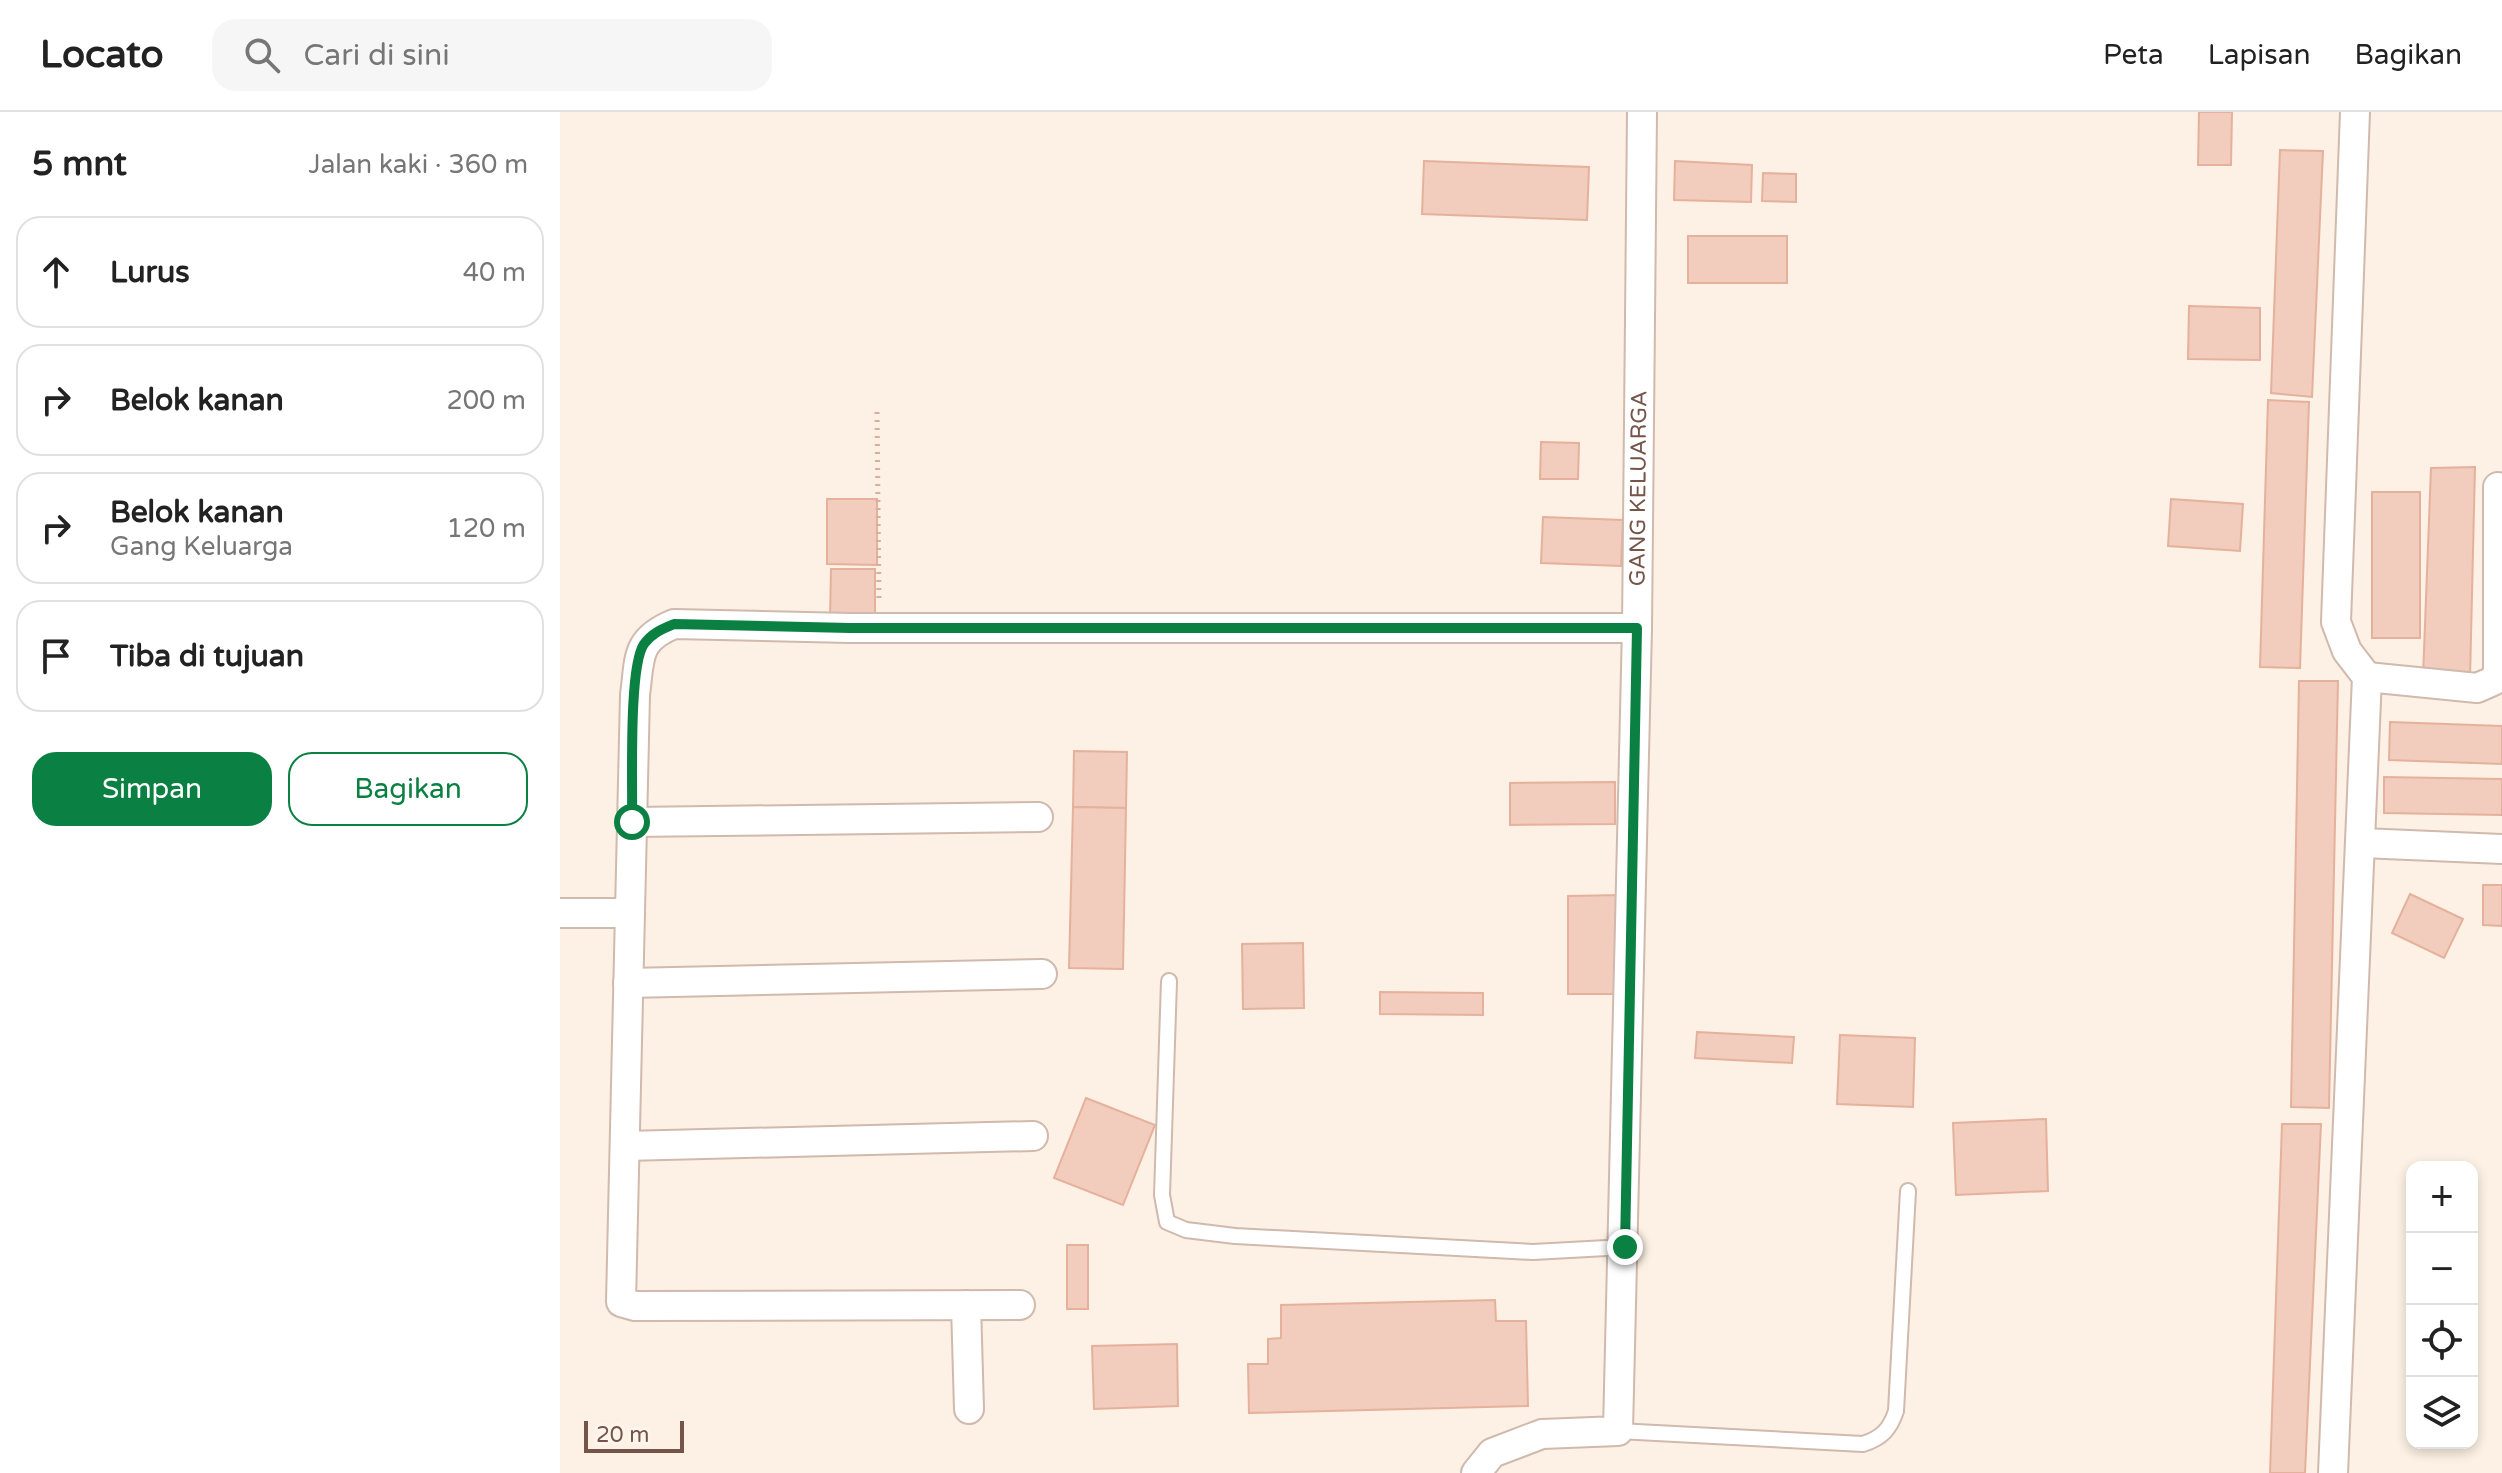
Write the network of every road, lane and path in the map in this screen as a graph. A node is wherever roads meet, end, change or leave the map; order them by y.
1 (1642, 112) edge
2 (2355, 112) edge
3 (877, 412) dead end
4 (2498, 487) dead end
5 (880, 628) junction
6 (1637, 628) junction
7 (2367, 677) junction
8 (1038, 817) dead end
9 (632, 822) junction
10 (2362, 843) junction
11 (2502, 849) edge
12 (560, 913) edge
13 (630, 913) junction
14 (1042, 974) dead end
15 (1169, 981) dead end
16 (628, 983) junction
17 (1033, 1136) dead end
18 (625, 1146) junction
19 (1908, 1191) dead end
20 (1625, 1247) junction
21 (966, 1305) junction
22 (1020, 1305) dead end
23 (969, 1409) dead end
24 (1618, 1431) junction
25 (1476, 1473) edge
26 (2333, 1473) edge

1 - 6 street, GANG KELUARGA
2 - 7 street
3 - 5 path
4 - 7 street
5 - 6 street
5 - 9 street
6 - 20 street, GANG KELUARGA
7 - 10 street
8 - 9 street
9 - 13 street
10 - 11 street
10 - 26 street
12 - 13 street
13 - 16 street
14 - 16 street
15 - 20 lane
16 - 18 street
17 - 18 street
18 - 21 street
19 - 24 lane
20 - 24 street, GANG KELUARGA
21 - 22 street
21 - 23 street
24 - 25 street

